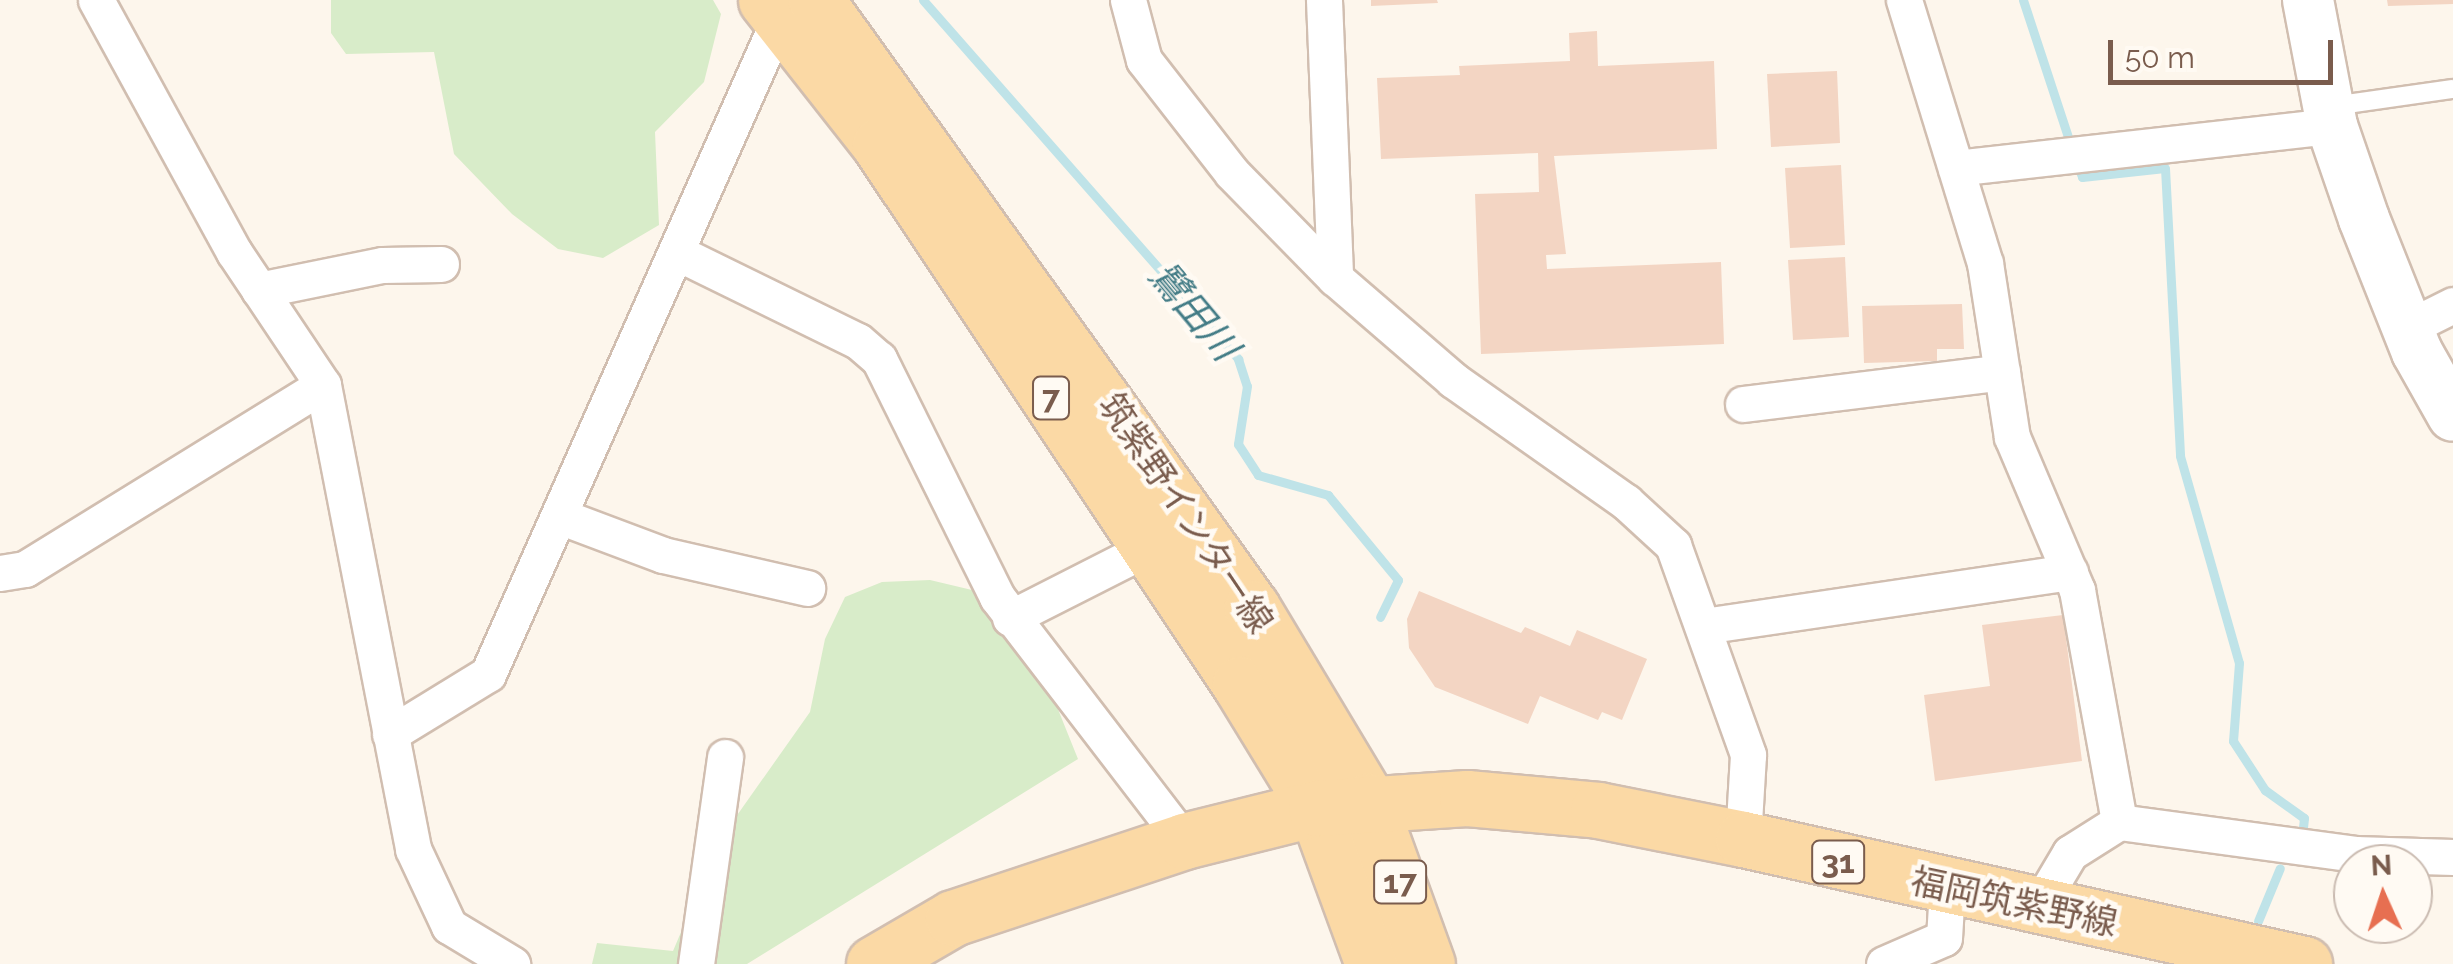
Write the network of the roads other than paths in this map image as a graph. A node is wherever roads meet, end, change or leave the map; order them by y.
1 (96, 0) edge
2 (1128, 0) edge
3 (1324, 0) edge
4 (1904, 0) edge
5 (2308, 0) edge
6 (787, 5) edge
7 (2453, 89) edge
8 (2330, 117) junction
9 (1956, 168) junction
10 (678, 253) junction
11 (441, 264) dead end
12 (1335, 278) junction
13 (258, 290) junction
14 (2453, 305) edge
15 (2407, 328) junction
16 (2002, 372) junction
17 (323, 386) junction
18 (1743, 404) dead end
19 (2453, 416) edge
20 (562, 516) junction
21 (1150, 548) junction
22 (2070, 572) junction
23 (0, 573) edge
24 (806, 588) dead end
25 (1010, 618) junction
26 (1704, 626) junction
27 (390, 734) junction
28 (725, 757) dead end
29 (1342, 805) junction
30 (2119, 822) junction
31 (1743, 839) junction
32 (1184, 842) junction
33 (2453, 856) edge
34 (1947, 888) junction
35 (2038, 907) junction
36 (449, 926) junction
37 (450, 964) edge
38 (512, 964) edge
39 (696, 964) edge
40 (874, 964) edge
41 (1374, 964) edge
42 (1427, 964) edge
43 (1884, 964) edge
44 (2304, 964) edge

1 - 13 street
2 - 12 street
3 - 12 street
4 - 9 street
5 - 8 main road
6 - 10 street
6 - 21 main road, 筑紫野インター線 / 7
6 - 29 main road, 筑紫野インター線 / 7
7 - 8 lane
8 - 9 street
8 - 15 main road
9 - 16 street
10 - 20 street
10 - 25 street
11 - 13 street
12 - 26 street
13 - 17 street
14 - 15 street
15 - 19 main road
16 - 18 street
16 - 22 street
17 - 23 street
17 - 27 street
20 - 24 street
20 - 27 street
21 - 25 street
21 - 29 main road, 筑紫野インター線 / 7
22 - 26 street
22 - 30 street
25 - 32 street
26 - 31 street
27 - 36 street
28 - 39 street
29 - 31 main road, 福岡筑紫野線 / 31
29 - 32 main road
29 - 41 main road, 17
29 - 42 main road, 17
30 - 33 street
30 - 35 street
31 - 34 main road, 福岡筑紫野線 / 31
32 - 40 main road
34 - 35 main road, 福岡筑紫野線 / 31
34 - 43 street
35 - 44 main road, 福岡筑紫野線 / 31
36 - 37 street
36 - 38 street

